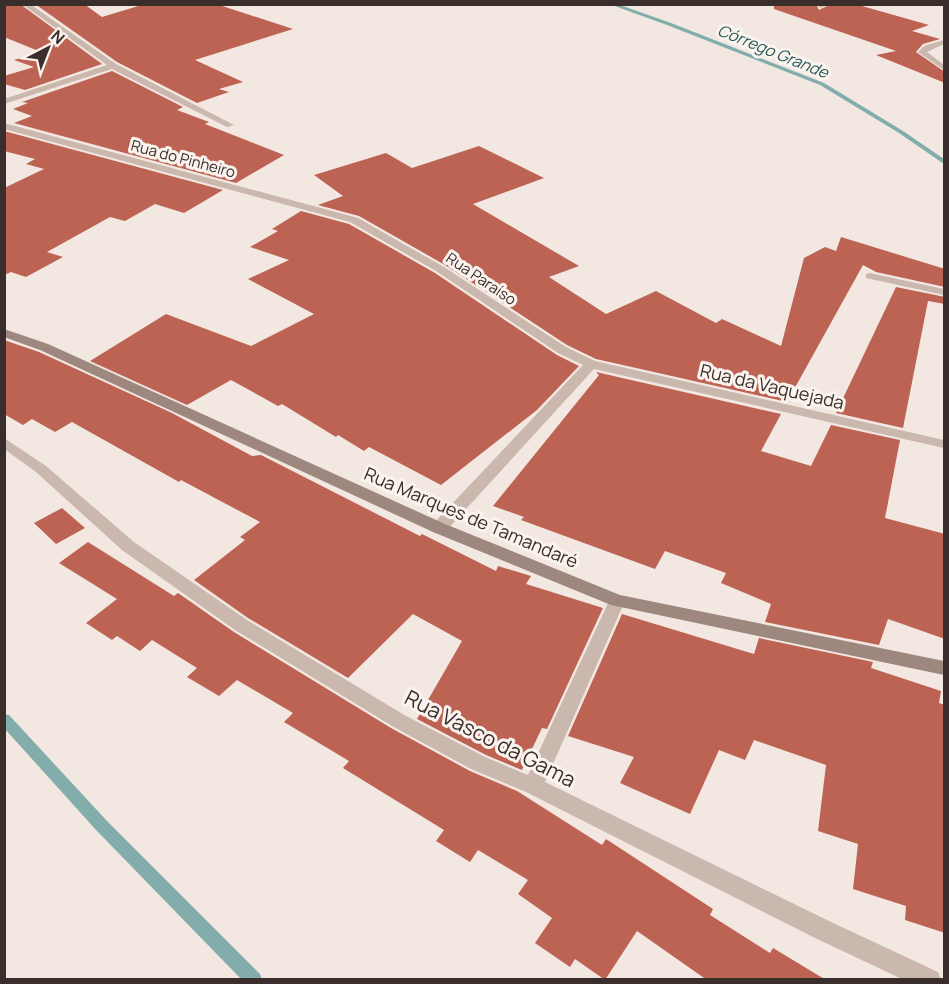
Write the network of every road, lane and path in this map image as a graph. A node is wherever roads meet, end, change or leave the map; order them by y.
1 (25, 4) edge
2 (945, 42) edge
3 (113, 66) junction
4 (945, 68) edge
5 (4, 102) edge
6 (230, 125) dead end
7 (4, 126) edge
8 (354, 220) joint
9 (870, 276) dead end
10 (945, 292) edge
11 (4, 333) edge
12 (591, 364) junction
13 (4, 442) edge
14 (945, 444) edge
15 (439, 528) junction
16 (617, 601) junction
17 (945, 669) edge
18 (533, 786) junction
19 (930, 980) edge

1 - 3 street
2 - 4 street
3 - 5 street
3 - 6 street
7 - 8 street, Rua do Pinheiro
8 - 12 street, Rua Paraíso
9 - 10 street
11 - 15 street, Rua Marques de Tamandaré
12 - 14 street, Rua da Vaquejada
12 - 15 street
13 - 18 street, Rua Vasco da Gama
15 - 16 street, Rua Marques de Tamandaré
16 - 17 street, Rua Marques de Tamandaré
16 - 18 street
18 - 19 street, Rua Vasco da Gama

